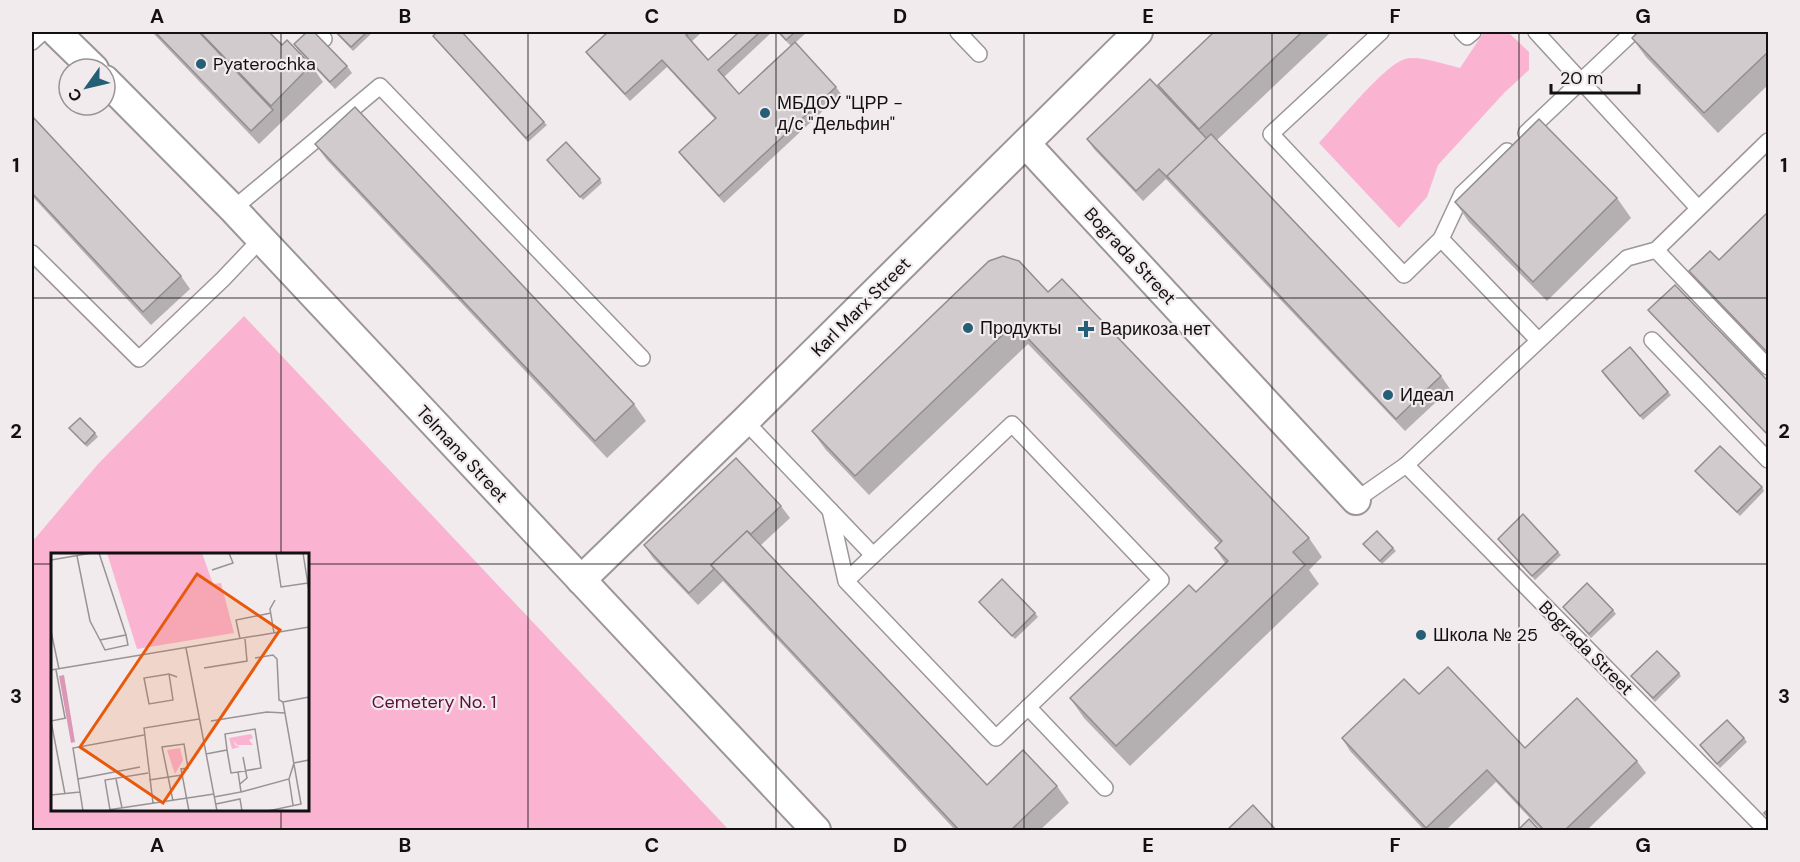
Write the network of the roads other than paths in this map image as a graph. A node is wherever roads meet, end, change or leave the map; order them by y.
1 (42, 32) edge
2 (56, 32) edge
3 (958, 32) edge
4 (1138, 32) edge
5 (1381, 32) edge
6 (1462, 32) edge
7 (1473, 32) edge
8 (1536, 32) edge
9 (1633, 32) edge
10 (32, 42) edge
11 (979, 54) dead end
12 (82, 57) edge
13 (1581, 81) junction
14 (117, 93) edge
15 (1768, 141) edge
16 (1026, 144) junction
17 (1698, 208) junction
18 (233, 209) junction
19 (261, 239) junction
20 (1441, 239) junction
21 (1656, 250) junction
22 (32, 253) edge
23 (1538, 340) junction
24 (1652, 340) dead end
25 (642, 358) dead end
26 (1768, 367) edge
27 (746, 421) junction
28 (1768, 460) edge
29 (1406, 465) junction
30 (1356, 500) joint
31 (830, 510) junction
32 (873, 555) junction
33 (581, 580) junction
34 (846, 581) junction
35 (1028, 707) junction
36 (1105, 788) dead end
37 (816, 831) edge
38 (1766, 831) edge

1 - 10 lane
2 - 12 street
3 - 11 lane
4 - 16 street, Karl Marx Street
5 - 20 lane
6 - 7 lane
8 - 13 lane
9 - 13 lane
13 - 17 lane
13 - 20 lane
14 - 18 street, Telmana Street
15 - 17 lane
16 - 27 street, Karl Marx Street
16 - 30 street, Bograda Street
17 - 21 lane
18 - 19 street, Telmana Street
18 - 25 lane
19 - 22 lane
19 - 33 street, Telmana Street
20 - 23 lane
21 - 23 lane
21 - 26 lane
23 - 29 lane
24 - 28 lane
27 - 31 lane
27 - 33 street, Karl Marx Street
29 - 30 lane
29 - 38 lane, Bograda Street
31 - 32 lane
31 - 34 lane
32 - 34 lane
32 - 35 lane
33 - 37 street, Telmana Street
34 - 35 lane
35 - 36 lane

